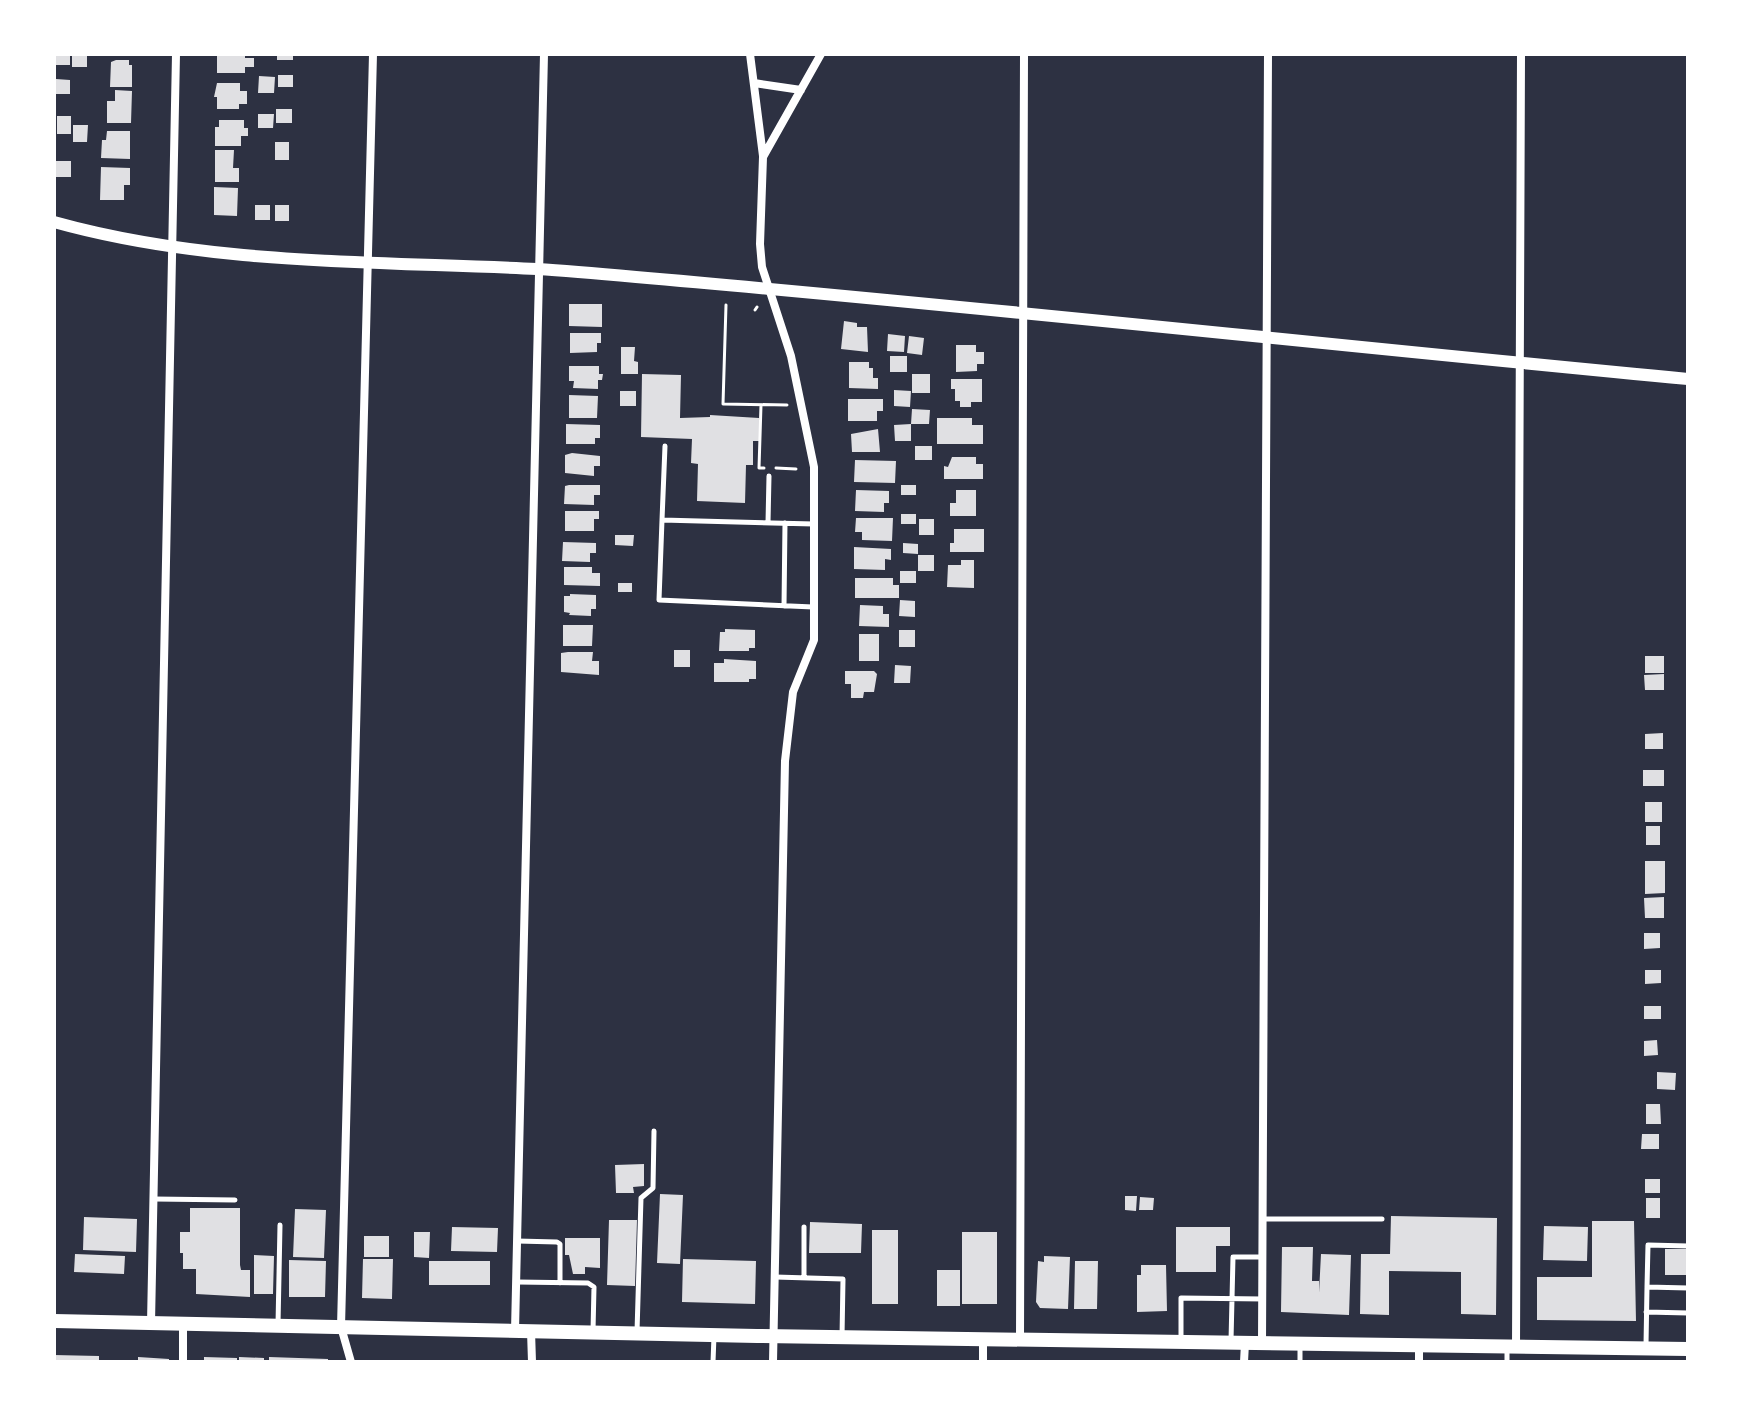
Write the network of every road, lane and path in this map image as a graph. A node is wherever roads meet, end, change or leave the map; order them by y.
1 (176, 54) edge
2 (373, 54) edge
3 (544, 54) edge
4 (750, 54) edge
5 (821, 54) edge
6 (1024, 54) edge
7 (1268, 54) edge
8 (1521, 54) edge
9 (754, 83) junction
10 (801, 90) junction
11 (763, 157) junction
12 (54, 222) edge
13 (171, 246) junction
14 (368, 264) junction
15 (539, 269) junction
16 (769, 289) junction
17 (726, 305) dead end
18 (1024, 314) junction
19 (1266, 338) junction
20 (1520, 363) junction
21 (1688, 379) edge
22 (761, 405) junction
23 (787, 405) dead end
24 (665, 446) dead end
25 (796, 469) dead end
26 (769, 476) dead end
27 (662, 520) junction
28 (768, 523) junction
29 (785, 523) junction
30 (814, 524) junction
31 (784, 606) junction
32 (813, 607) junction
33 (654, 1131) dead end
34 (153, 1199) junction
35 (235, 1200) dead end
36 (1263, 1219) junction
37 (1382, 1219) dead end
38 (280, 1225) dead end
39 (804, 1227) dead end
40 (516, 1241) junction
41 (1688, 1246) edge
42 (1263, 1257) junction
43 (774, 1277) junction
44 (804, 1278) junction
45 (516, 1281) junction
46 (560, 1283) junction
47 (1647, 1287) junction
48 (1688, 1288) edge
49 (1232, 1299) junction
50 (1263, 1299) junction
51 (1646, 1312) junction
52 (1688, 1313) edge
53 (54, 1321) edge
54 (151, 1323) junction
55 (183, 1324) junction
56 (278, 1326) junction
57 (341, 1327) junction
58 (515, 1331) junction
59 (531, 1331) junction
60 (593, 1332) junction
61 (637, 1333) junction
62 (714, 1335) junction
63 (773, 1336) junction
64 (842, 1337) junction
65 (983, 1339) junction
66 (1020, 1339) junction
67 (1181, 1342) junction
68 (1238, 1342) junction
69 (1262, 1343) junction
70 (1300, 1343) junction
71 (1419, 1345) junction
72 (1512, 1346) junction
73 (1645, 1348) junction
74 (1688, 1349) edge
75 (1578, 1355) edge
76 (183, 1362) edge
77 (351, 1362) edge
78 (532, 1362) edge
79 (713, 1362) edge
80 (773, 1362) edge
81 (983, 1362) edge
82 (1244, 1362) edge
83 (1300, 1362) edge
84 (1419, 1362) edge
85 (1507, 1362) edge

1 - 13 street
2 - 14 street
3 - 15 street
4 - 9 street
5 - 10 street
6 - 18 street
7 - 19 street
8 - 20 street
9 - 10 street
9 - 11 street
10 - 11 street
11 - 16 street
12 - 13 street
13 - 14 street
13 - 34 street
14 - 15 street
14 - 57 street
15 - 16 street
15 - 40 street
16 - 18 street
16 - 30 street
17 - 22 path
18 - 19 street
18 - 66 street
19 - 20 street
19 - 36 street
20 - 21 street
20 - 72 street
22 - 23 path
22 - 25 path
24 - 27 lane
26 - 28 lane
27 - 28 lane
27 - 31 lane
28 - 29 lane
29 - 30 lane
29 - 31 lane
30 - 32 street
31 - 32 lane
32 - 43 street
33 - 61 lane
34 - 35 lane
34 - 54 street
36 - 37 lane
36 - 42 street
38 - 56 lane
39 - 44 lane
40 - 45 street
40 - 46 lane
41 - 47 lane
42 - 49 lane
42 - 50 street
43 - 44 lane
43 - 63 street
44 - 64 lane
45 - 46 lane
45 - 58 street
46 - 60 lane
47 - 48 lane
47 - 51 lane
49 - 50 lane
49 - 67 lane
49 - 68 lane
50 - 69 street
51 - 52 lane
51 - 73 lane
53 - 54 main road
54 - 55 main road
55 - 56 main road
55 - 76 street
56 - 57 main road
57 - 58 main road
57 - 77 street
58 - 59 main road
59 - 60 main road
59 - 78 street
60 - 61 main road
61 - 62 main road
62 - 63 main road
62 - 79 lane
63 - 64 main road
63 - 80 street
64 - 65 main road
65 - 66 main road
65 - 81 street
66 - 67 main road
67 - 68 main road
68 - 69 main road
68 - 82 street
69 - 70 main road
70 - 71 main road
70 - 83 lane
71 - 72 main road
71 - 84 street
72 - 75 main road
72 - 85 lane
73 - 74 main road
73 - 75 main road

